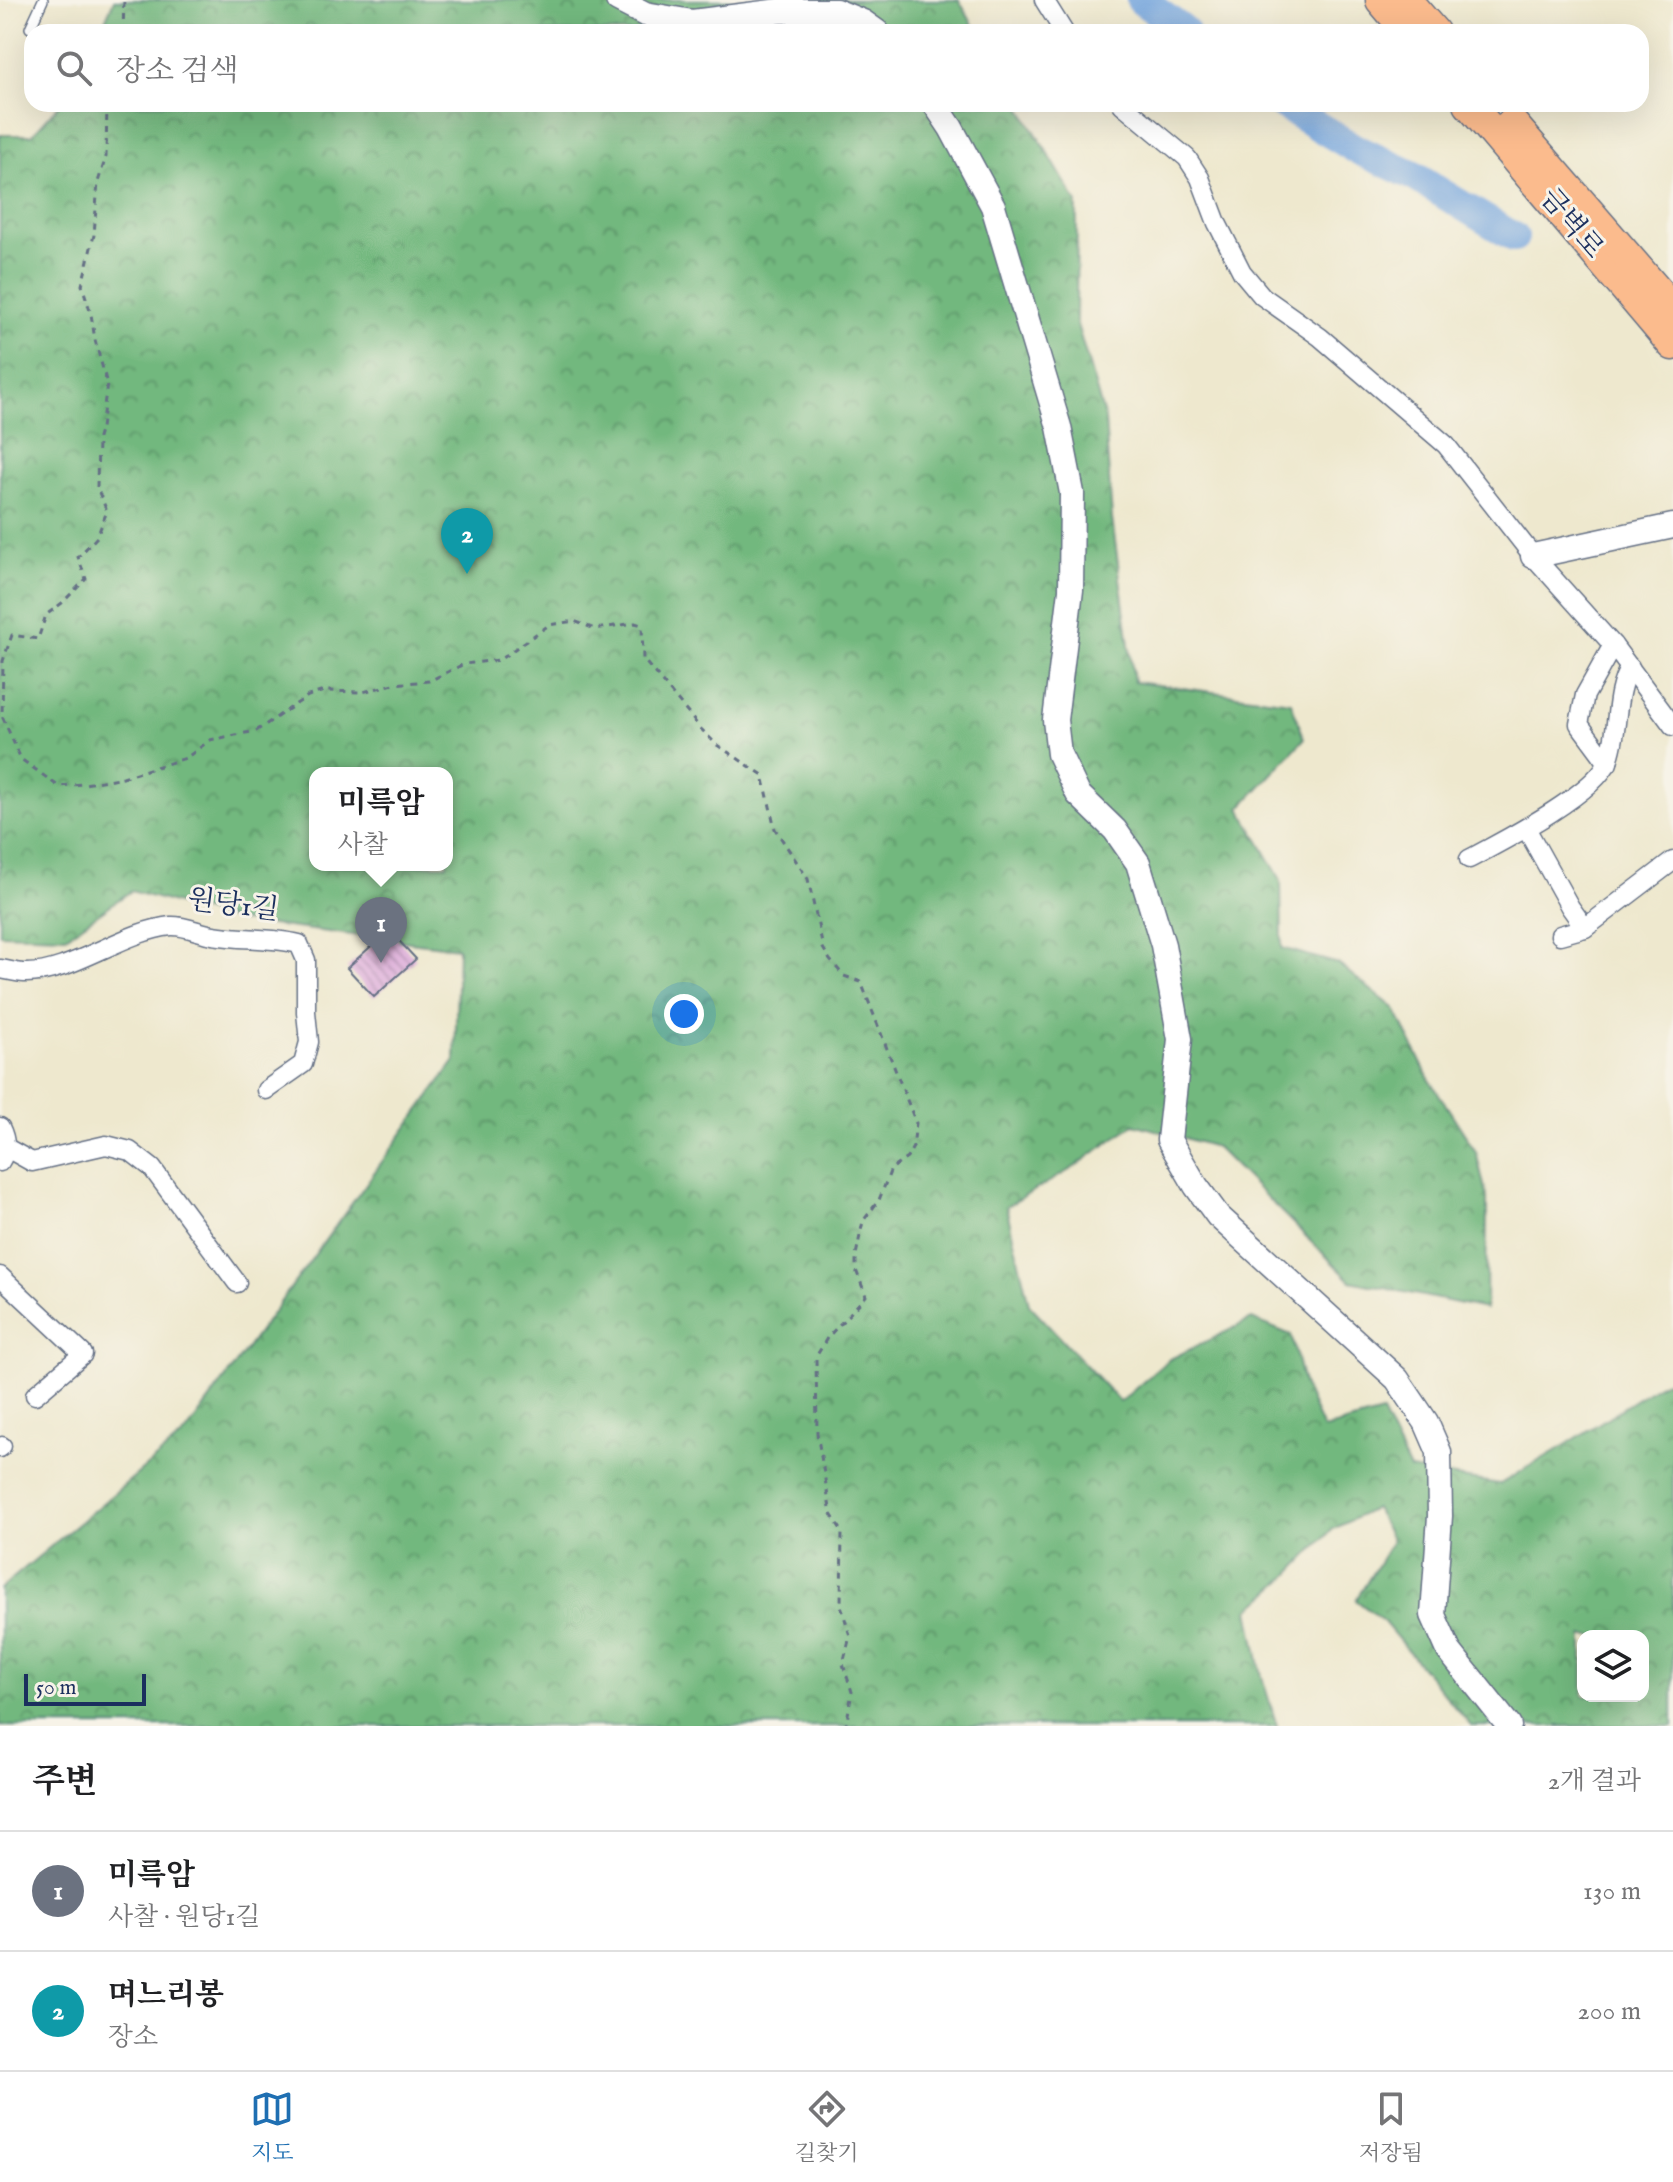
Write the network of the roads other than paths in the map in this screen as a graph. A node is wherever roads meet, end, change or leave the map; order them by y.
1 (43, 0) edge
2 (618, 0) edge
3 (1044, 0) edge
4 (1381, 0) edge
5 (1406, 0) edge
6 (32, 24) edge
7 (866, 24) edge
8 (1059, 24) edge
9 (1401, 24) edge
10 (1427, 24) edge
11 (940, 112) edge
12 (1132, 112) edge
13 (1476, 112) edge
14 (1503, 112) edge
15 (1673, 309) edge
16 (1673, 345) edge
17 (1673, 526) edge
18 (1533, 556) junction
19 (1613, 645) junction
20 (1630, 667) junction
21 (1673, 726) edge
22 (1608, 763) junction
23 (1526, 828) junction
24 (1469, 859) dead end
25 (1673, 861) edge
26 (1585, 928) junction
27 (1560, 935) dead end
28 (0, 969) edge
29 (266, 1090) dead end
30 (0, 1127) edge
31 (3, 1154) edge
32 (0, 1276) edge
33 (237, 1283) dead end
34 (35, 1395) dead end
35 (1509, 1726) edge

1 - 6 lane
2 - 7 street
3 - 8 street
4 - 9 highway
5 - 10 highway
11 - 35 street
12 - 18 street
13 - 16 highway, 금벽로
14 - 15 highway, 금벽로
17 - 18 street
18 - 19 street
19 - 20 street
19 - 22 street
20 - 21 street
20 - 22 street
22 - 23 street
23 - 24 street
23 - 26 street
25 - 26 street
26 - 27 street
28 - 29 street, 원당1길
30 - 31 street
31 - 33 street
32 - 34 street

